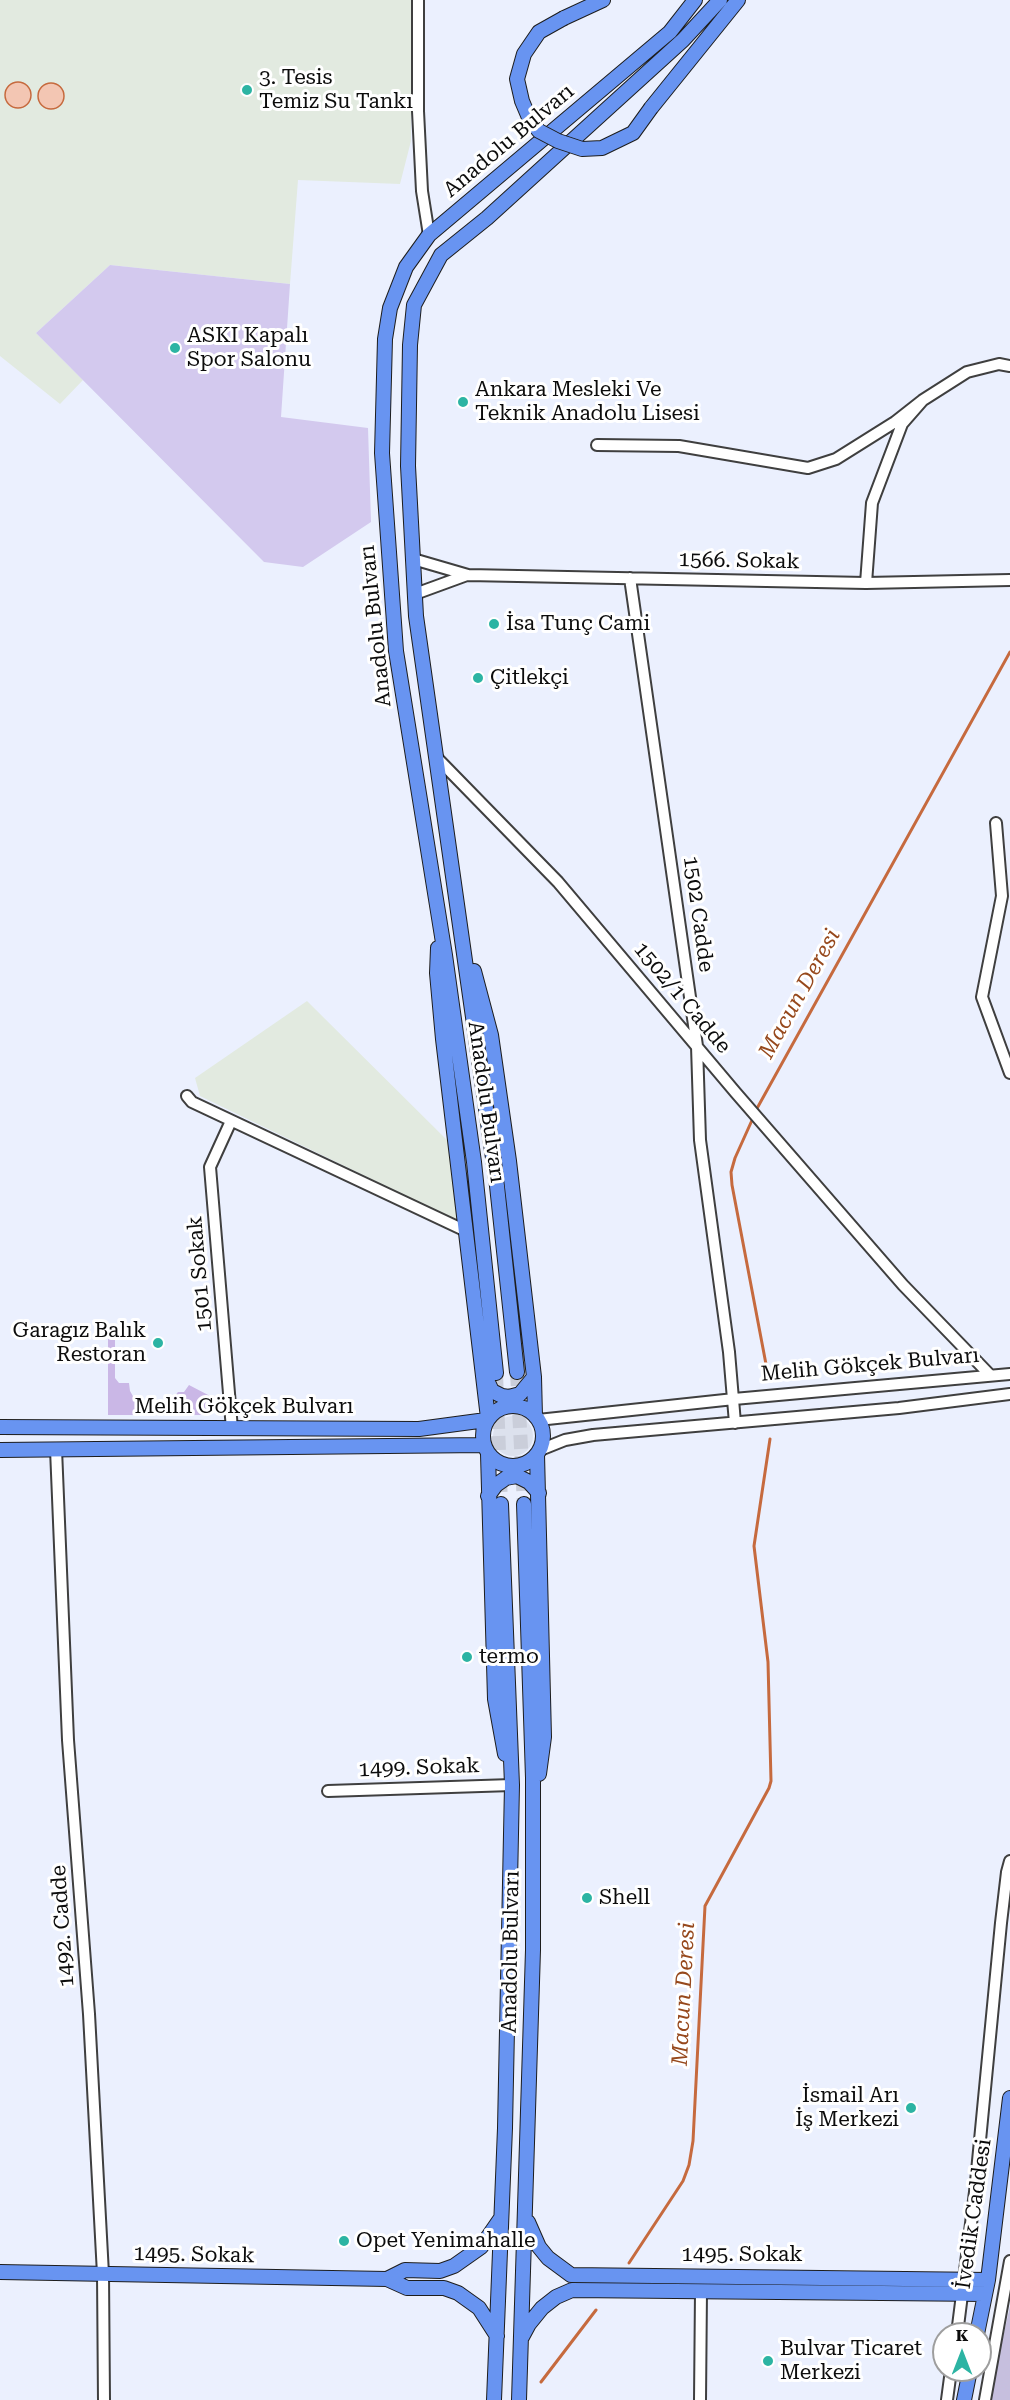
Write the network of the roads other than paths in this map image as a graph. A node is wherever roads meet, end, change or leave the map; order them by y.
1 (418, 0) edge
2 (603, 0) edge
3 (695, 0) edge
4 (720, 0) edge
5 (738, 0) edge
6 (429, 235) junction
7 (1010, 366) edge
8 (923, 400) junction
9 (597, 445) dead end
10 (413, 559) junction
11 (468, 575) junction
12 (630, 578) junction
13 (1010, 580) edge
14 (866, 583) junction
15 (415, 594) junction
16 (436, 757) junction
17 (996, 823) dead end
18 (440, 922) junction
19 (462, 932) junction
20 (698, 1046) junction
21 (1010, 1073) edge
22 (187, 1096) dead end
23 (231, 1120) junction
24 (466, 1230) junction
25 (517, 1372) tunnel mouth
26 (490, 1373) junction
27 (1010, 1374) edge
28 (990, 1376) junction
29 (534, 1377) junction
30 (1010, 1394) edge
31 (734, 1399) junction
32 (537, 1418) junction
33 (487, 1419) junction
34 (735, 1423) junction
35 (0, 1427) edge
36 (232, 1429) junction
37 (56, 1449) junction
38 (0, 1450) edge
39 (486, 1450) junction
40 (538, 1452) junction
41 (539, 1493) junction
42 (488, 1496) junction
43 (501, 1504) tunnel mouth
44 (524, 1504) tunnel mouth
45 (512, 1780) junction
46 (328, 1791) dead end
47 (533, 1815) junction
48 (1010, 1861) edge
49 (1010, 2098) edge
50 (1009, 2117) edge
51 (502, 2216) junction
52 (526, 2217) junction
53 (1010, 2261) edge
54 (0, 2272) edge
55 (103, 2274) junction
56 (619, 2275) junction
57 (701, 2276) junction
58 (387, 2279) junction
59 (963, 2287) junction
60 (986, 2287) junction
61 (619, 2290) junction
62 (701, 2291) junction
63 (959, 2322) edge
64 (979, 2322) edge
65 (497, 2337) junction
66 (522, 2339) junction
67 (949, 2382) edge
68 (968, 2382) edge
69 (104, 2400) edge
70 (494, 2400) edge
71 (519, 2400) edge
72 (700, 2400) edge
73 (947, 2400) edge
74 (964, 2400) edge
75 (985, 2400) edge

1 - 6 street
2 - 5 main road, bridge
3 - 6 main road, Anadolu Bulvarı
4 - 10 main road, Anadolu Bulvarı
6 - 18 main road, Anadolu Bulvarı
7 - 8 street
8 - 9 street
8 - 14 street
10 - 11 street
10 - 15 main road, Anadolu Bulvarı
11 - 12 street, 1566. Sokak
11 - 15 street
12 - 14 street, 1566. Sokak
12 - 20 street, 1502 Cadde
13 - 14 street, 1566. Sokak
15 - 16 main road, Anadolu Bulvarı
16 - 19 main road, Anadolu Bulvarı
16 - 20 street, 1502/1 Cadde
17 - 21 street
18 - 24 main road
18 - 26 main road, Anadolu Bulvarı
19 - 25 main road, Anadolu Bulvarı
19 - 29 main road
20 - 28 street, 1502/1 Cadde
20 - 31 street, 1502 Cadde
22 - 23 street
23 - 24 street
23 - 36 street, 1501 Sokak
24 - 26 main road
26 - 29 main road
26 - 33 main road
27 - 28 street, Melih Gökçek Bulvarı
28 - 31 street, Melih Gökçek Bulvarı
29 - 32 main road
30 - 34 street, Melih Gökçek Bulvarı
31 - 32 street, Melih Gökçek Bulvarı
31 - 34 street, Melih Gökçek Bulvarı
32 - 33 main road
32 - 40 main road
33 - 36 main road, Melih Gökçek Bulvarı
33 - 39 main road
34 - 40 street, Melih Gökçek Bulvarı
35 - 36 main road, Melih Gökçek Bulvarı
37 - 38 main road, Melih Gökçek Bulvarı
37 - 39 main road, Melih Gökçek Bulvarı
37 - 55 street, 1492. Cadde
39 - 40 main road
39 - 42 main road
40 - 41 main road
41 - 42 main road
41 - 47 main road
42 - 45 main road
43 - 45 main road, Anadolu Bulvarı
44 - 47 main road, Anadolu Bulvarı
45 - 46 street, 1499. Sokak
45 - 51 main road, Anadolu Bulvarı
47 - 52 main road, Anadolu Bulvarı
48 - 59 street
49 - 50 main road, İvedik Caddesi
50 - 60 main road, İvedik Caddesi
51 - 58 main road, 1495. Sokak
51 - 65 main road, Anadolu Bulvarı
52 - 56 main road, 1495. Sokak
52 - 66 main road, Anadolu Bulvarı
53 - 75 street
54 - 55 main road, 1495. Sokak
55 - 58 main road, 1495. Sokak
55 - 69 street, 1492. Cadde
56 - 57 main road, 1495. Sokak
56 - 61 main road
57 - 59 main road, 1495. Sokak
57 - 62 main road
58 - 65 main road, 1495. Sokak
59 - 60 main road, 1495. Sokak
59 - 62 main road, 1495. Sokak
59 - 63 street
60 - 64 main road, İvedik Caddesi
61 - 62 main road, 1495. Sokak
61 - 66 main road, 1495. Sokak
62 - 72 street
65 - 70 main road, Anadolu Bulvarı
66 - 71 main road, Anadolu Bulvarı
67 - 73 street
68 - 74 main road

